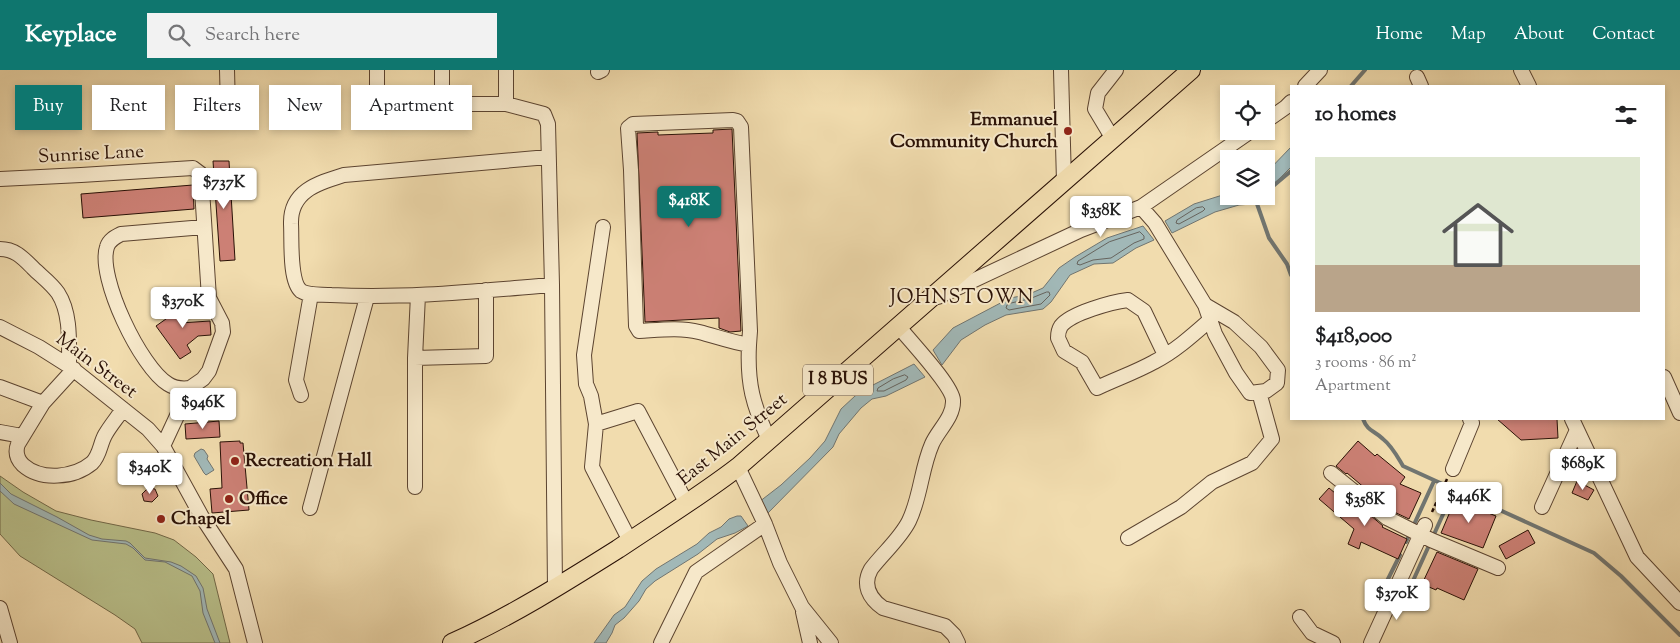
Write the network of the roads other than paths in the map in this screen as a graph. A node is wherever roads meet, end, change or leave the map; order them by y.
1 (228, 70) edge
2 (377, 70) edge
3 (442, 70) edge
4 (506, 70) edge
5 (1061, 70) edge
6 (1116, 70) edge
7 (1191, 70) edge
8 (1320, 70) edge
9 (1521, 70) edge
10 (228, 85) edge
11 (377, 85) edge
12 (442, 85) edge
13 (1306, 85) edge
14 (1528, 85) edge
15 (1290, 103) edge
16 (472, 104) edge
17 (506, 104) junction
18 (1275, 115) edge
19 (1113, 140) junction
20 (1238, 140) edge
21 (548, 157) junction
22 (0, 179) edge
23 (1064, 182) junction
24 (1141, 207) junction
25 (204, 227) junction
26 (603, 227) dead end
27 (0, 249) edge
28 (552, 285) junction
29 (486, 290) junction
30 (311, 294) junction
31 (418, 295) junction
32 (367, 297) junction
33 (926, 302) junction
34 (1205, 305) junction
35 (1210, 320) junction
36 (0, 327) edge
37 (898, 327) junction
38 (749, 345) junction
39 (1165, 355) junction
40 (415, 358) junction
41 (72, 367) junction
42 (1665, 379) edge
43 (0, 387) edge
44 (190, 388) junction
45 (1259, 392) junction
46 (301, 395) dead end
47 (43, 404) junction
48 (123, 409) junction
49 (1680, 412) edge
50 (1472, 420) edge
51 (596, 424) junction
52 (1575, 424) edge
53 (0, 432) edge
54 (22, 436) junction
55 (769, 440) junction
56 (163, 446) junction
57 (738, 467) junction
58 (1451, 472) road end
59 (1331, 473) dead end
60 (415, 487) dead end
61 (687, 504) junction
62 (1542, 507) dead end
63 (310, 508) dead end
64 (765, 524) junction
65 (1426, 524) junction
66 (1128, 538) dead end
67 (630, 540) junction
68 (1498, 568) dead end
69 (555, 589) junction
70 (1680, 603) edge
71 (802, 607) junction
72 (0, 608) edge
73 (1300, 617) dead end
74 (10, 643) edge
75 (256, 643) edge
76 (452, 643) edge
77 (661, 643) edge
78 (810, 643) edge
79 (831, 643) edge
80 (958, 643) edge
81 (1333, 643) edge
82 (1371, 643) edge

1 - 10 street
2 - 11 street
3 - 12 street
4 - 17 street
5 - 23 street
6 - 19 street
7 - 19 main road, East Main Street / I 8 BUS
8 - 13 street
9 - 14 street
15 - 18 street
16 - 17 street
17 - 21 street
19 - 23 main road, East Main Street / I 8 BUS
20 - 24 street
21 - 28 street
21 - 30 street
22 - 25 street, Sunrise Lane
23 - 33 main road, East Main Street / I 8 BUS
24 - 33 street
24 - 34 street
25 - 44 street
25 - 44 street
26 - 51 street
27 - 41 street
28 - 29 street
28 - 69 street
29 - 31 street
29 - 40 street
30 - 32 street
30 - 46 street
31 - 32 street
31 - 40 street
32 - 63 street
33 - 37 main road, East Main Street / I 8 BUS
34 - 35 street
34 - 45 street
35 - 39 street
35 - 45 street
36 - 41 street, Main Street
37 - 55 main road, East Main Street / I 8 BUS
37 - 80 street
38 - 38 street
38 - 55 street
39 - 39 street
40 - 60 street
41 - 47 street
41 - 48 street, Main Street
42 - 49 street
43 - 47 street
44 - 56 street
45 - 66 street
47 - 54 street
48 - 54 street
48 - 56 street, Main Street
50 - 58 street
51 - 61 street
51 - 67 street
52 - 62 street
52 - 70 street
53 - 54 street
55 - 57 main road, East Main Street / I 8 BUS
56 - 75 street, Main Street
57 - 61 main road, East Main Street / I 8 BUS
57 - 64 street
59 - 65 street
61 - 67 main road, East Main Street / I 8 BUS
64 - 71 street
64 - 77 street
65 - 68 street
65 - 82 street
67 - 69 main road, East Main Street / I 8 BUS
69 - 76 main road, East Main Street / I 8 BUS
71 - 78 street
71 - 79 street
72 - 74 street
73 - 81 street

